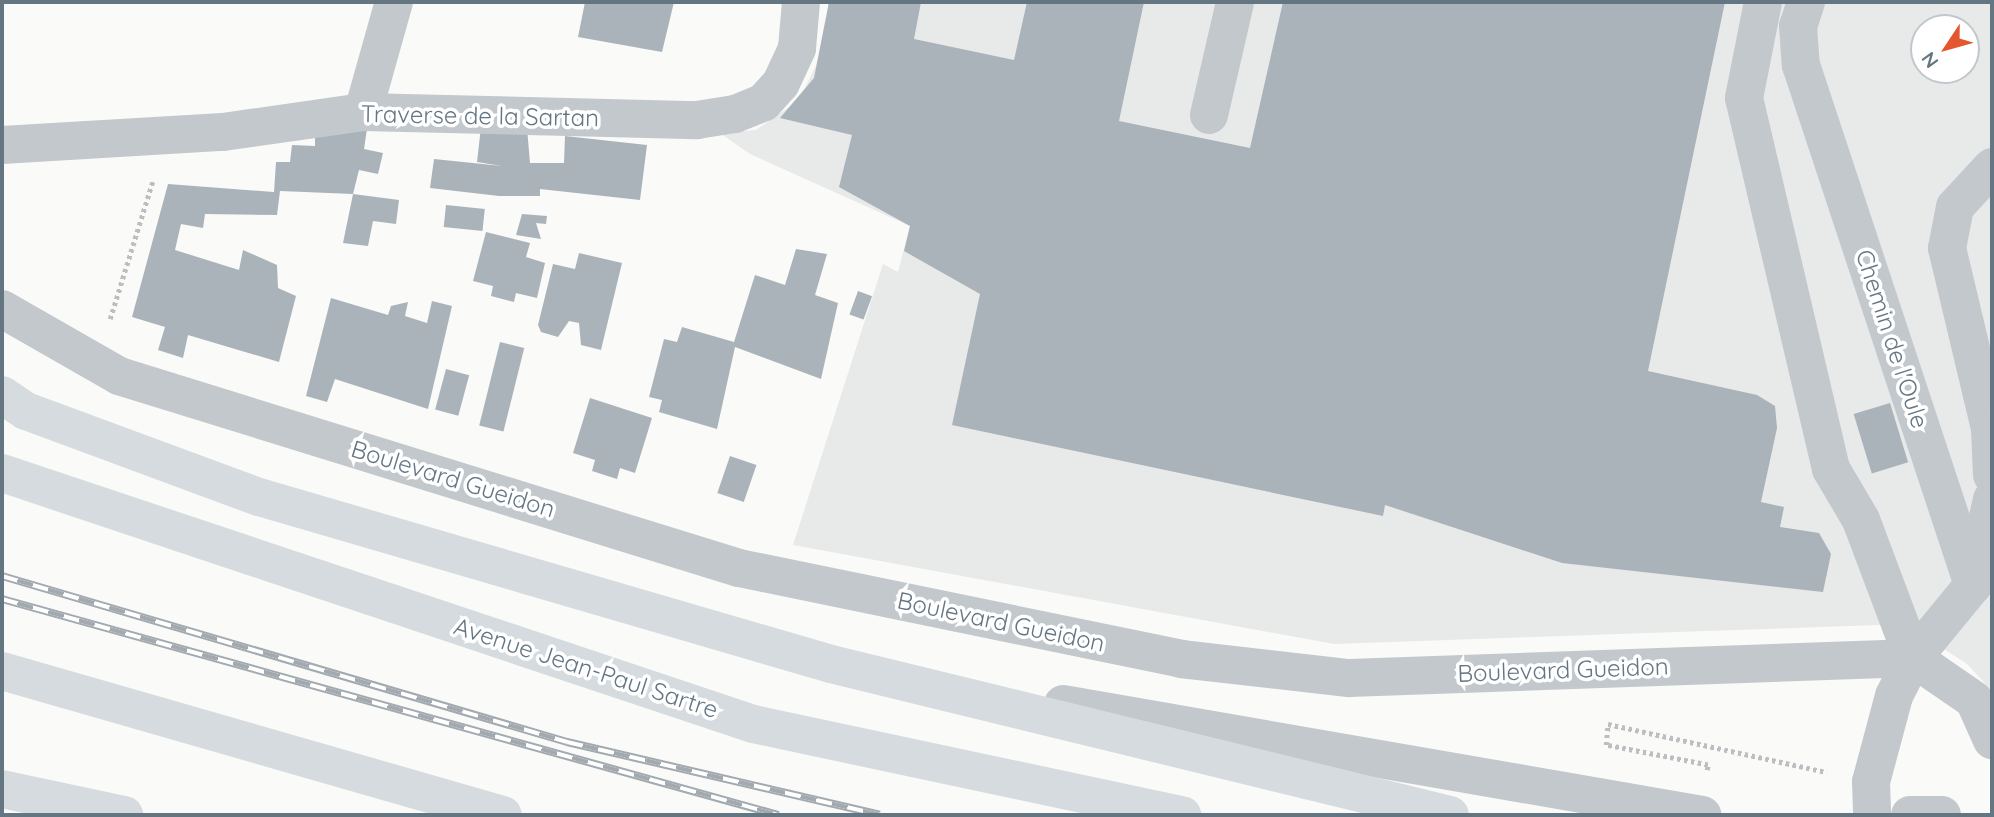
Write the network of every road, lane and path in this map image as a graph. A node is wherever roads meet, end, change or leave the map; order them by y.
1 (394, 2) edge
2 (801, 2) edge
3 (1234, 2) edge
4 (1763, 2) edge
5 (1806, 2) edge
6 (363, 111) junction
7 (1209, 116) dead end
8 (2, 145) edge
9 (1992, 167) edge
10 (154, 176) dead end
11 (2, 309) edge
12 (1978, 322) edge
13 (106, 331) dead end
14 (2, 395) edge
15 (2, 473) edge
16 (1992, 475) edge
17 (1992, 499) edge
18 (1973, 584) junction
19 (1913, 658) junction
20 (831, 664) junction
21 (2, 671) edge
22 (1992, 740) edge
23 (1708, 765) dead end
24 (2, 789) edge
25 (1872, 799) edge
26 (124, 815) edge
27 (503, 815) edge
28 (1182, 815) edge
29 (1450, 815) edge
30 (1702, 815) edge
31 (1910, 815) edge
32 (1942, 815) edge

1 - 6 street
2 - 6 street, Traverse de la Sartan
3 - 7 street
4 - 19 street
5 - 18 street, Chemin de l'Oule
6 - 8 street, Traverse de la Sartan
9 - 12 street
10 - 13 path
11 - 19 street, Boulevard Gueidon
12 - 16 street
14 - 20 main road
15 - 28 main road, Avenue Jean-Paul Sartre
17 - 18 street
18 - 19 street
19 - 22 street
19 - 25 street
20 - 29 main road
20 - 30 street
21 - 27 main road
23 - 25 path
24 - 26 main road
31 - 32 street

